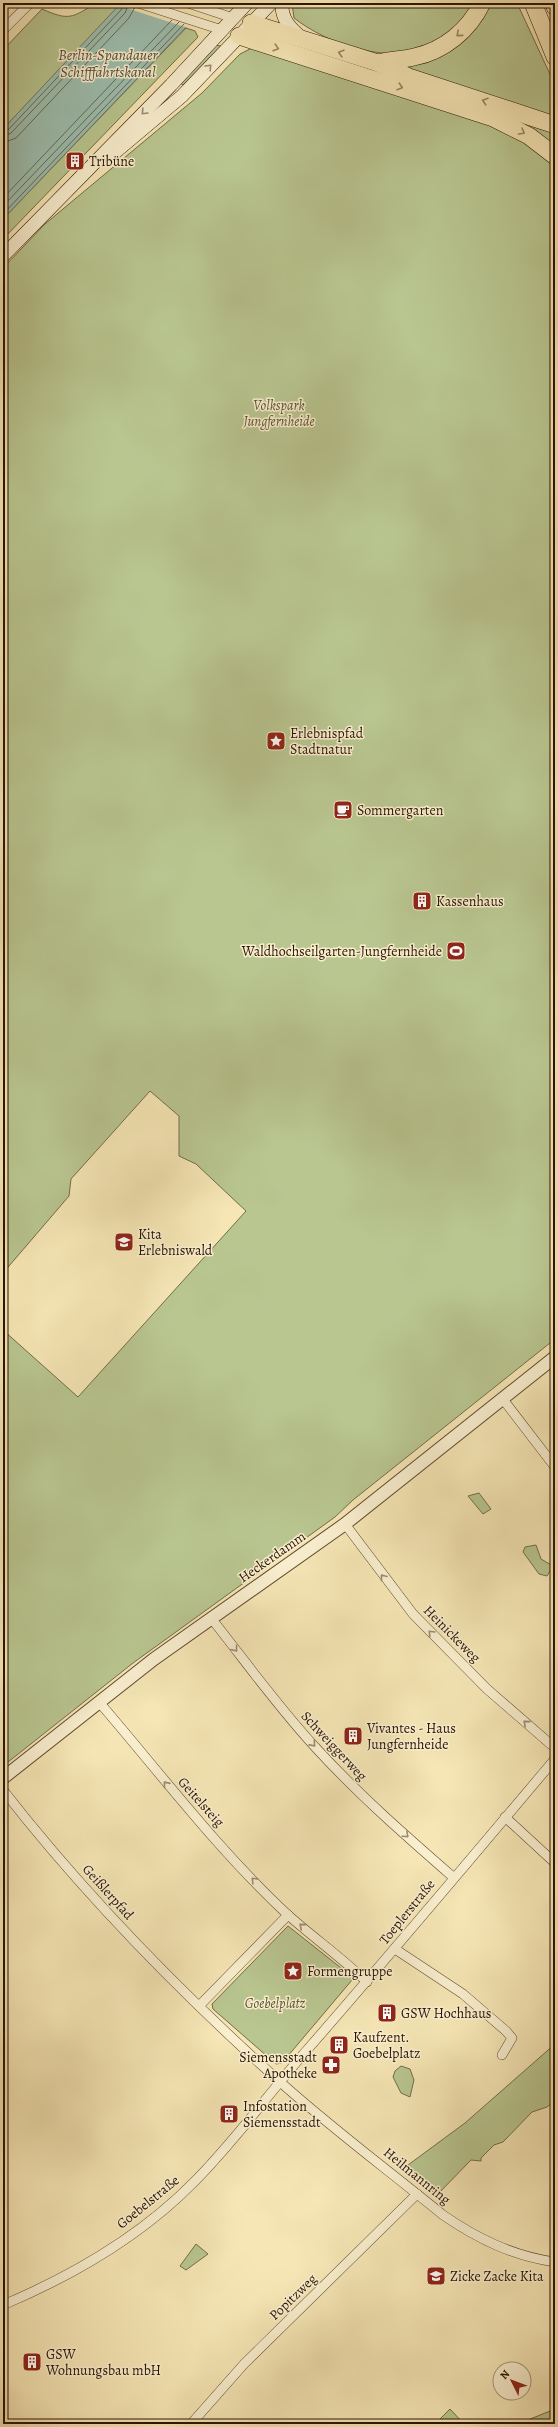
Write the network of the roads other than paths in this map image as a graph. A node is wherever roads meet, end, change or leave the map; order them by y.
1 (30, 3) edge
2 (138, 3) edge
3 (188, 3) edge
4 (247, 3) edge
5 (270, 3) edge
6 (282, 3) edge
7 (482, 3) edge
8 (533, 3) edge
9 (554, 3) edge
10 (555, 7) edge
11 (233, 18) junction
12 (251, 23) junction
13 (3, 30) edge
14 (222, 30) junction
15 (239, 36) junction
16 (305, 41) junction
17 (555, 57) edge
18 (378, 63) junction
19 (171, 85) junction
20 (182, 96) junction
21 (555, 125) edge
22 (555, 156) edge
23 (48, 210) junction
24 (3, 256) edge
25 (555, 1357) edge
26 (502, 1398) junction
27 (555, 1467) edge
28 (345, 1524) junction
29 (211, 1618) junction
30 (99, 1702) junction
31 (555, 1748) edge
32 (555, 1759) edge
33 (3, 1778) edge
34 (3, 1790) edge
35 (505, 1817) junction
36 (555, 1863) edge
37 (453, 1877) junction
38 (288, 1915) junction
39 (395, 1949) junction
40 (367, 1982) junction
41 (198, 2006) junction
42 (502, 2055) dead end
43 (279, 2082) junction
44 (417, 2194) junction
45 (555, 2262) edge
46 (3, 2304) edge
47 (192, 2424) edge

1 - 13 street
2 - 14 street
3 - 11 street
4 - 11 main road
5 - 12 main road
6 - 16 main road
7 -> 18 highway
8 - 17 highway
9 - 10 highway
11 - 12 main road
11 - 14 main road
12 - 15 main road
12 - 16 highway
14 - 15 main road
14 - 19 main road
20 -> 15 main road
15 -> 22 highway
18 -> 16 highway
21 -> 18 highway
19 - 20 main road
19 -> 23 main road
20 - 23 main road
23 - 24 main road
25 - 26 street, Heckerdamm
26 - 27 street
26 - 28 street, Heckerdamm
28 - 29 street, Heckerdamm
31 -> 28 street, Heinickeweg
29 - 30 street, Heckerdamm
29 -> 37 street, Schweiggerweg
30 - 33 street, Heckerdamm
38 -> 30 street, Geitelsteig
32 - 35 street, Toeplerstraße
34 - 41 street, Geißlerpfad
35 - 36 street
35 - 37 street, Toeplerstraße
37 - 39 street, Toeplerstraße
40 -> 38 street
38 - 41 street
39 - 40 street, Toeplerstraße
39 - 42 street
40 - 43 street, Toeplerstraße
41 - 43 street
43 - 44 street, Heilmannring
43 - 46 street, Goebelstraße
44 - 45 street, Heilmannring
44 - 47 street, Popitzweg

